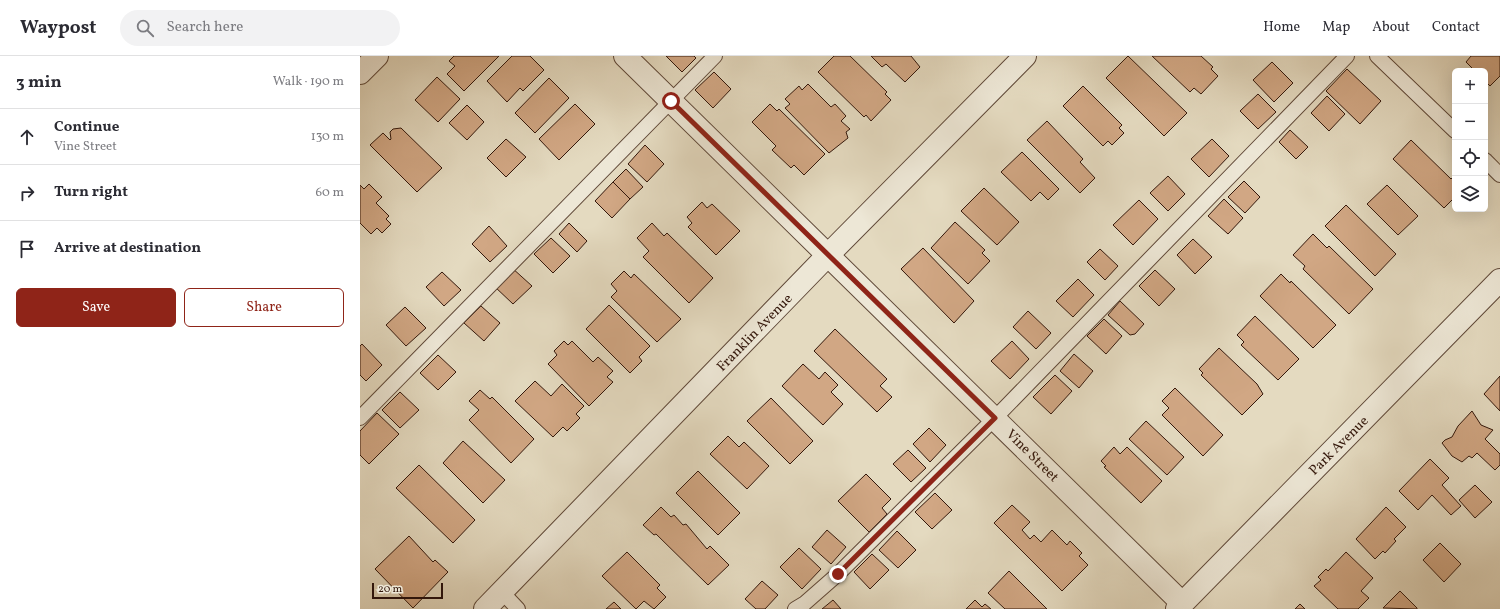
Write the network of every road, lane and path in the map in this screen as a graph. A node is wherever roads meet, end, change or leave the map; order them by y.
1 (377, 56) edge
2 (625, 56) edge
3 (715, 56) edge
4 (1025, 56) edge
5 (1347, 56) edge
6 (1377, 56) edge
7 (360, 73) edge
8 (671, 101) junction
9 (1452, 128) edge
10 (1488, 163) edge
11 (1500, 175) edge
12 (828, 255) junction
13 (1500, 280) edge
14 (360, 418) edge
15 (995, 418) junction
16 (502, 592) junction
17 (1180, 606) edge
18 (485, 609) edge
19 (518, 609) edge
20 (795, 609) edge

1 - 7 street
2 - 8 street, Vine Street
3 - 8 lane
4 - 12 street, Franklin Avenue
5 - 15 lane
6 - 9 lane
8 - 12 street, Vine Street
8 - 14 lane
10 - 11 lane
12 - 15 street, Vine Street
12 - 16 street, Franklin Avenue
13 - 17 street, Park Avenue
15 - 17 street, Vine Street
15 - 20 lane
16 - 18 street, Franklin Avenue
16 - 19 lane

